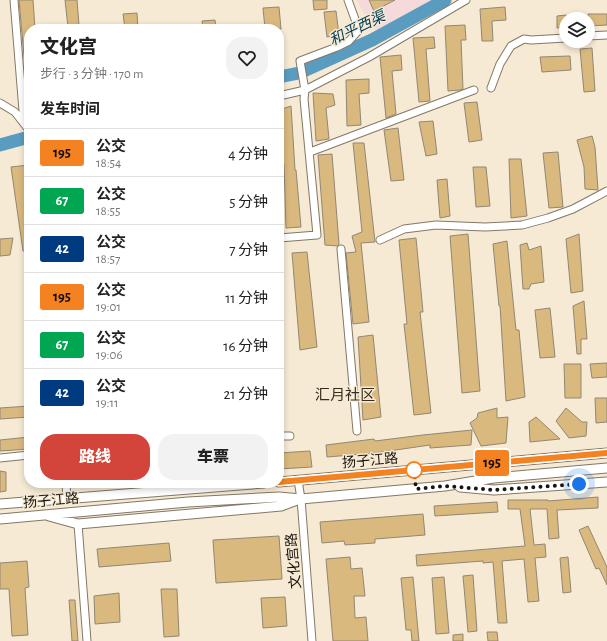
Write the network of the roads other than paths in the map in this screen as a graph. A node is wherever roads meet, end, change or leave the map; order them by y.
1 (14, 0) edge
2 (348, 0) edge
3 (466, 0) edge
4 (607, 35) edge
5 (595, 36) edge
6 (559, 38) edge
7 (491, 88) dead end
8 (305, 89) junction
9 (474, 90) dead end
10 (284, 95) edge
11 (0, 102) edge
12 (24, 122) joint
13 (310, 152) junction
14 (607, 191) edge
15 (284, 238) edge
16 (380, 240) dead end
17 (341, 249) dead end
18 (357, 431) dead end
19 (284, 436) edge
20 (290, 436) dead end
21 (607, 453) edge
22 (24, 456) edge
23 (0, 458) edge
24 (607, 468) edge
25 (298, 480) junction
26 (284, 481) edge
27 (607, 482) edge
28 (445, 486) junction
29 (66, 488) edge
30 (202, 488) edge
31 (67, 499) junction
32 (301, 499) junction
33 (0, 504) edge
34 (44, 515) junction
35 (0, 519) edge
36 (78, 524) junction
37 (87, 641) edge
38 (312, 641) edge

1 - 12 street
2 - 8 street
3 - 8 street
4 - 5 street
6 - 7 street
8 - 10 street
8 - 13 street
9 - 13 street
11 - 12 street
13 - 15 street
14 - 16 street
17 - 18 street
19 - 20 street
21 - 25 main road, 扬子江路
22 - 23 street
24 - 28 main road, 扬子江路
25 - 26 main road, 扬子江路
25 - 32 street, 文化宫路
27 - 28 main road
28 - 32 main road, 扬子江路
29 - 31 street
30 - 31 main road, 扬子江路
31 - 33 main road, 扬子江路
32 - 34 main road, 扬子江路
32 - 36 main road
32 - 38 street, 文化宫路
34 - 35 main road, 扬子江路
34 - 36 main road
36 - 37 street

